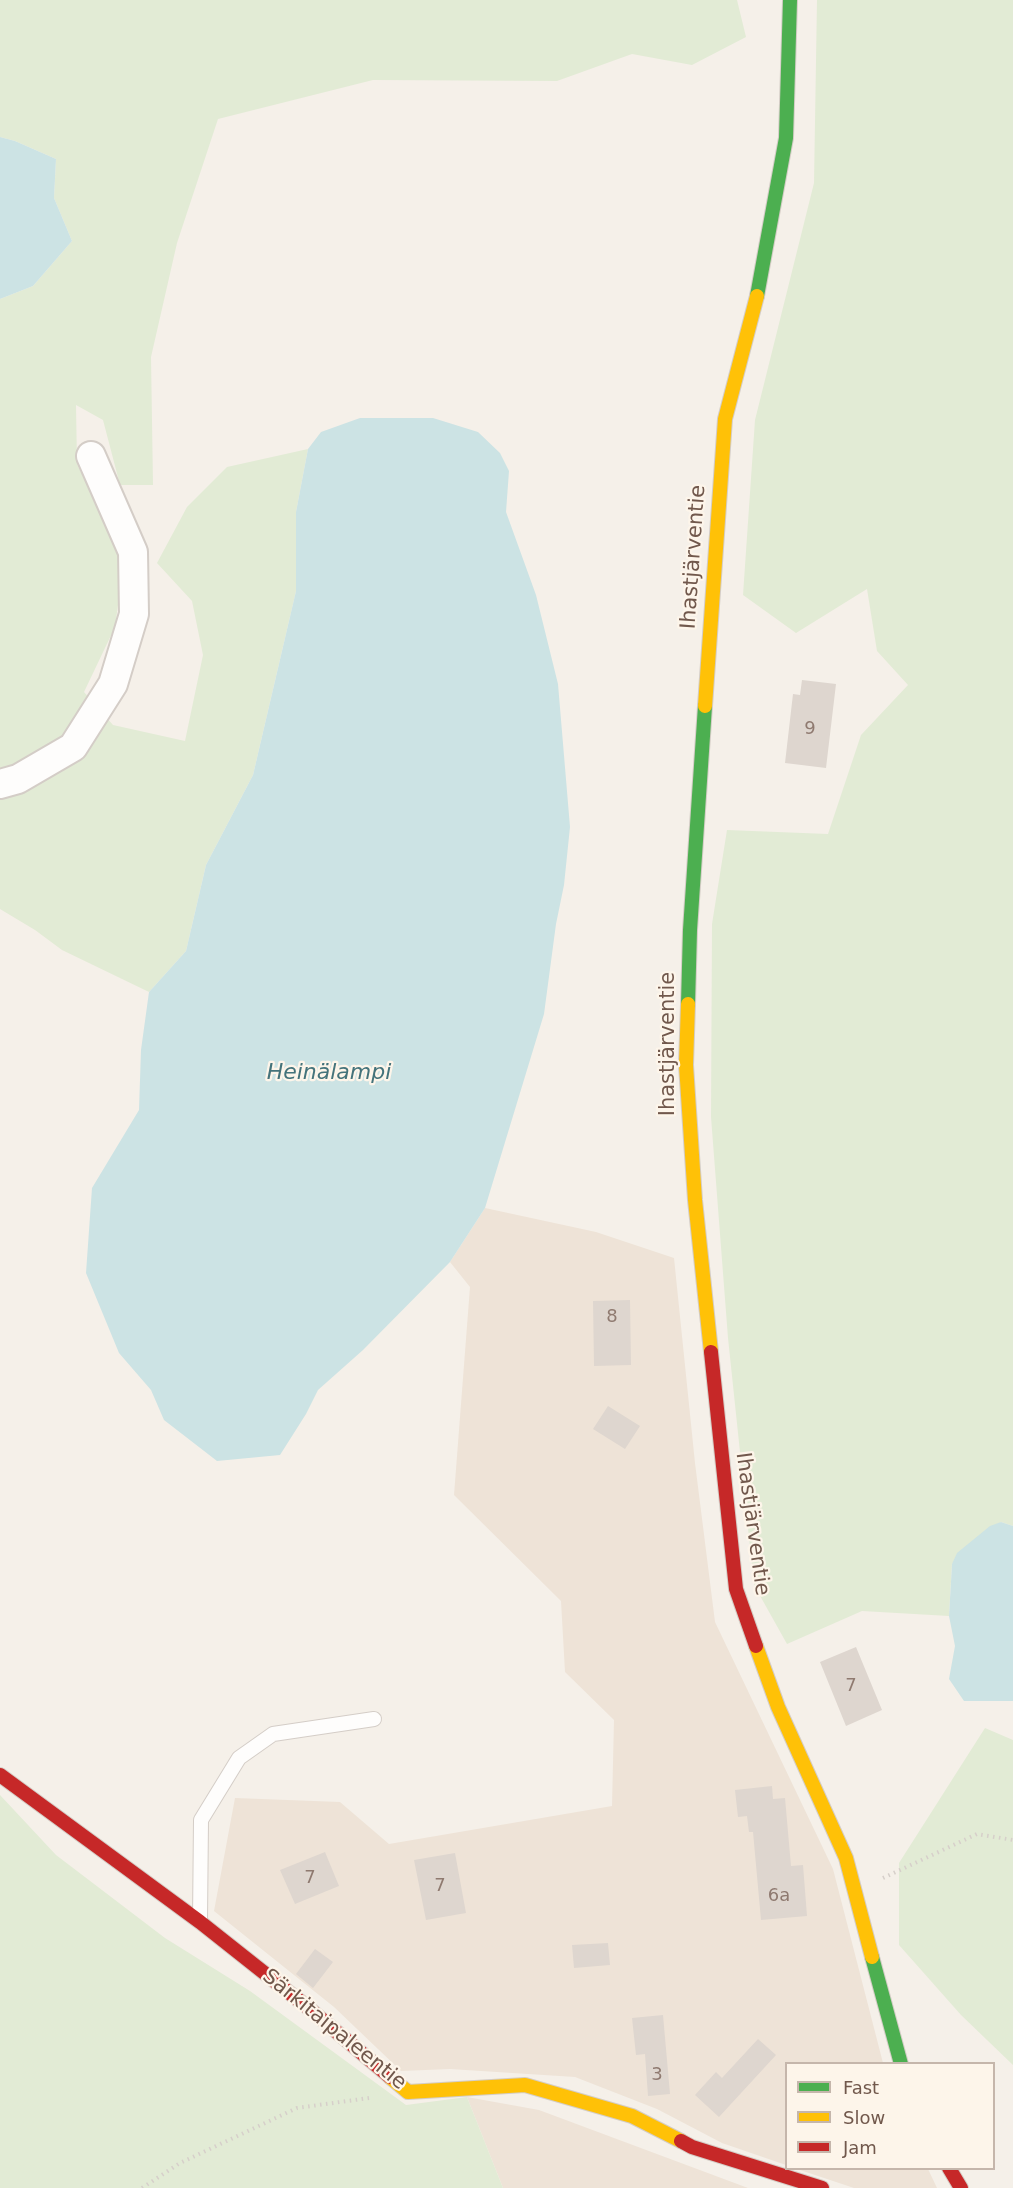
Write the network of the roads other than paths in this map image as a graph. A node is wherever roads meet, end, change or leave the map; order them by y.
1 (790, 0) edge
2 (91, 456) dead end
3 (0, 784) edge
4 (374, 1719) dead end
5 (0, 1774) edge
6 (200, 1922) junction
7 (900, 2062) edge
8 (950, 2170) edge
9 (822, 2188) edge
10 (961, 2188) edge

1 - 7 street, Ihastjärventie
2 - 3 street
4 - 6 lane
5 - 6 street, Särkitaipaleentie
6 - 9 street, Särkitaipaleentie
8 - 10 street

